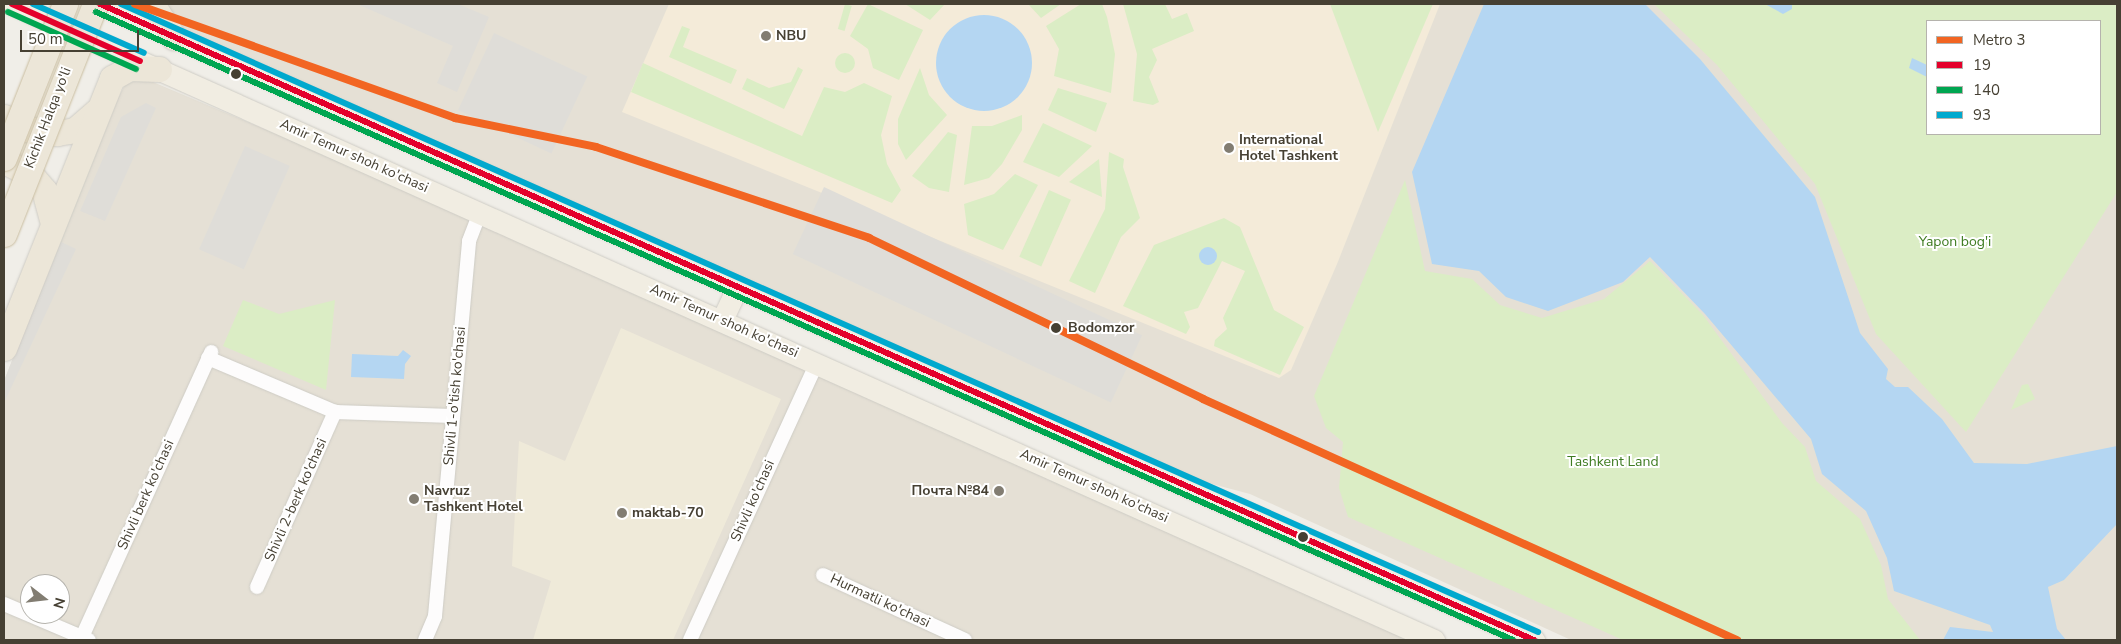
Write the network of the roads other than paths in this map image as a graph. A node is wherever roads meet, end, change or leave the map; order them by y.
1 (12, 4) edge
2 (65, 4) edge
3 (94, 4) edge
4 (100, 4) edge
5 (152, 4) edge
6 (174, 38) junction
7 (159, 69) junction
8 (98, 110) junction
9 (4, 117) edge
10 (4, 159) edge
11 (480, 212) junction
12 (53, 223) junction
13 (4, 234) edge
14 (737, 288) junction
15 (722, 320) junction
16 (4, 348) edge
17 (817, 362) junction
18 (335, 412) junction
19 (452, 416) junction
20 (823, 575) dead end
21 (257, 587) dead end
22 (4, 604) edge
23 (85, 639) edge
24 (425, 640) edge
25 (690, 640) edge
26 (965, 640) edge
27 (1434, 640) edge
28 (1534, 640) edge

1 - 7 main road, Amir Temur shoh ko'chasi
2 - 10 highway, Kichik Halqa yo'li, bridge
3 - 13 highway, Kichik Halqa yo'li, bridge
4 - 6 main road
5 - 6 highway
6 - 14 main road
7 - 8 highway
7 - 11 main road, Amir Temur shoh ko'chasi
8 - 9 highway
8 - 12 highway
10 - 12 highway
11 - 15 main road, Amir Temur shoh ko'chasi
11 - 19 street, Shivli 1-o'tish ko'chasi
12 - 16 highway
14 - 15 main road
14 - 28 main road
15 - 17 main road, Amir Temur shoh ko'chasi
17 - 25 street, Shivli ko'chasi
17 - 27 main road, Amir Temur shoh ko'chasi
18 - 19 street
18 - 21 street, Shivli 2-berk ko'chasi
18 - 23 street, Shivli berk ko'chasi
19 - 24 street, Shivli 1-o'tish ko'chasi
20 - 26 street, Hurmatli ko'chasi
22 - 23 street

